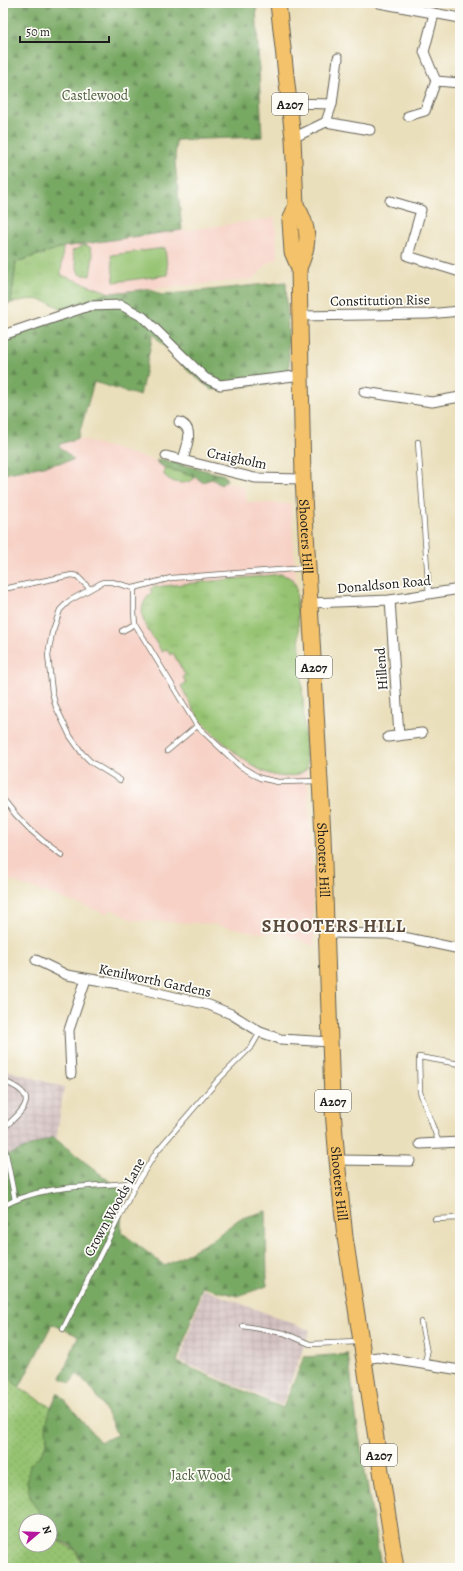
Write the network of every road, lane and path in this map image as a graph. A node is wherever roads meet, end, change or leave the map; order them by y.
1 (278, 3) edge
2 (379, 3) edge
3 (434, 14) junction
4 (460, 18) edge
5 (338, 58) dead end
6 (436, 81) junction
7 (460, 83) edge
8 (289, 103) junction
9 (332, 104) junction
10 (408, 116) dead end
11 (326, 122) junction
12 (370, 130) dead end
13 (293, 138) junction
14 (390, 201) dead end
15 (460, 272) edge
16 (460, 311) edge
17 (301, 316) junction
18 (3, 335) edge
19 (302, 375) junction
20 (364, 392) dead end
21 (460, 397) edge
22 (179, 422) dead end
23 (418, 442) dead end
24 (166, 456) dead end
25 (183, 460) junction
26 (303, 479) junction
27 (308, 568) junction
28 (134, 588) junction
29 (3, 589) edge
30 (90, 589) junction
31 (460, 589) edge
32 (429, 595) junction
33 (390, 600) junction
34 (310, 603) junction
35 (135, 624) junction
36 (122, 631) dead end
37 (197, 726) junction
38 (422, 733) dead end
39 (399, 736) junction
40 (388, 737) dead end
41 (167, 751) dead end
42 (120, 780) dead end
43 (320, 781) junction
44 (3, 799) edge
45 (62, 855) dead end
46 (328, 933) junction
47 (460, 949) edge
48 (36, 960) dead end
49 (86, 979) junction
50 (260, 1032) junction
51 (331, 1042) junction
52 (460, 1064) edge
53 (71, 1074) dead end
54 (3, 1081) edge
55 (3, 1129) edge
56 (3, 1138) edge
57 (460, 1142) edge
58 (440, 1143) junction
59 (420, 1144) dead end
60 (337, 1160) junction
61 (410, 1161) dead end
62 (135, 1186) junction
63 (15, 1200) junction
64 (3, 1206) edge
65 (460, 1218) edge
66 (435, 1219) dead end
67 (421, 1322) dead end
68 (243, 1326) dead end
69 (63, 1329) dead end
70 (362, 1342) junction
71 (364, 1359) junction
72 (425, 1364) junction
73 (460, 1370) edge
74 (396, 1568) edge

1 - 8 main road, Shooters Hill / A207
2 - 3 street
3 - 4 street
3 - 6 street
5 - 9 street
6 - 7 street
6 - 10 street
8 - 9 street
8 - 13 main road, Shooters Hill / A207
9 - 11 street
11 - 12 street
11 - 13 street
13 - 17 main road, Shooters Hill / A207
14 - 15 street
16 - 17 street, Constitution Rise
17 - 19 main road, Shooters Hill / A207
18 - 19 street
19 - 26 main road, Shooters Hill / A207
20 - 21 street
22 - 25 street
23 - 32 lane
24 - 25 street, Craigholm
25 - 26 street, Craigholm
26 - 27 main road, Shooters Hill / A207
27 - 28 lane
27 - 34 main road, Shooters Hill / A207
28 - 30 lane
28 - 35 lane
29 - 30 lane
30 - 42 lane
31 - 32 street, Donaldson Road
32 - 33 street, Donaldson Road
33 - 34 street, Donaldson Road
33 - 39 street, Hillend
34 - 43 main road, Shooters Hill / A207
35 - 36 lane
35 - 37 lane
37 - 41 lane
37 - 43 lane
38 - 39 street
39 - 40 street
43 - 46 main road, Shooters Hill / A207
44 - 45 lane
46 - 47 street
46 - 51 main road, Shooters Hill / A207
48 - 49 street, Kenilworth Gardens
49 - 50 street, Kenilworth Gardens
49 - 53 street, Kenilworth Gardens
50 - 51 street, Kenilworth Gardens
50 - 62 lane, Crown Woods Lane
51 - 60 main road, Shooters Hill / A207
52 - 58 lane
54 - 55 lane
56 - 63 lane
57 - 58 street
58 - 59 street
60 - 61 street
60 - 70 main road, Shooters Hill / A207
62 - 63 lane
62 - 69 lane, Crown Woods Lane
63 - 64 lane
65 - 66 lane
67 - 72 lane
68 - 70 lane
70 - 71 main road, Shooters Hill / A207
71 - 72 street
71 - 74 main road, Shooters Hill / A207
72 - 73 street

